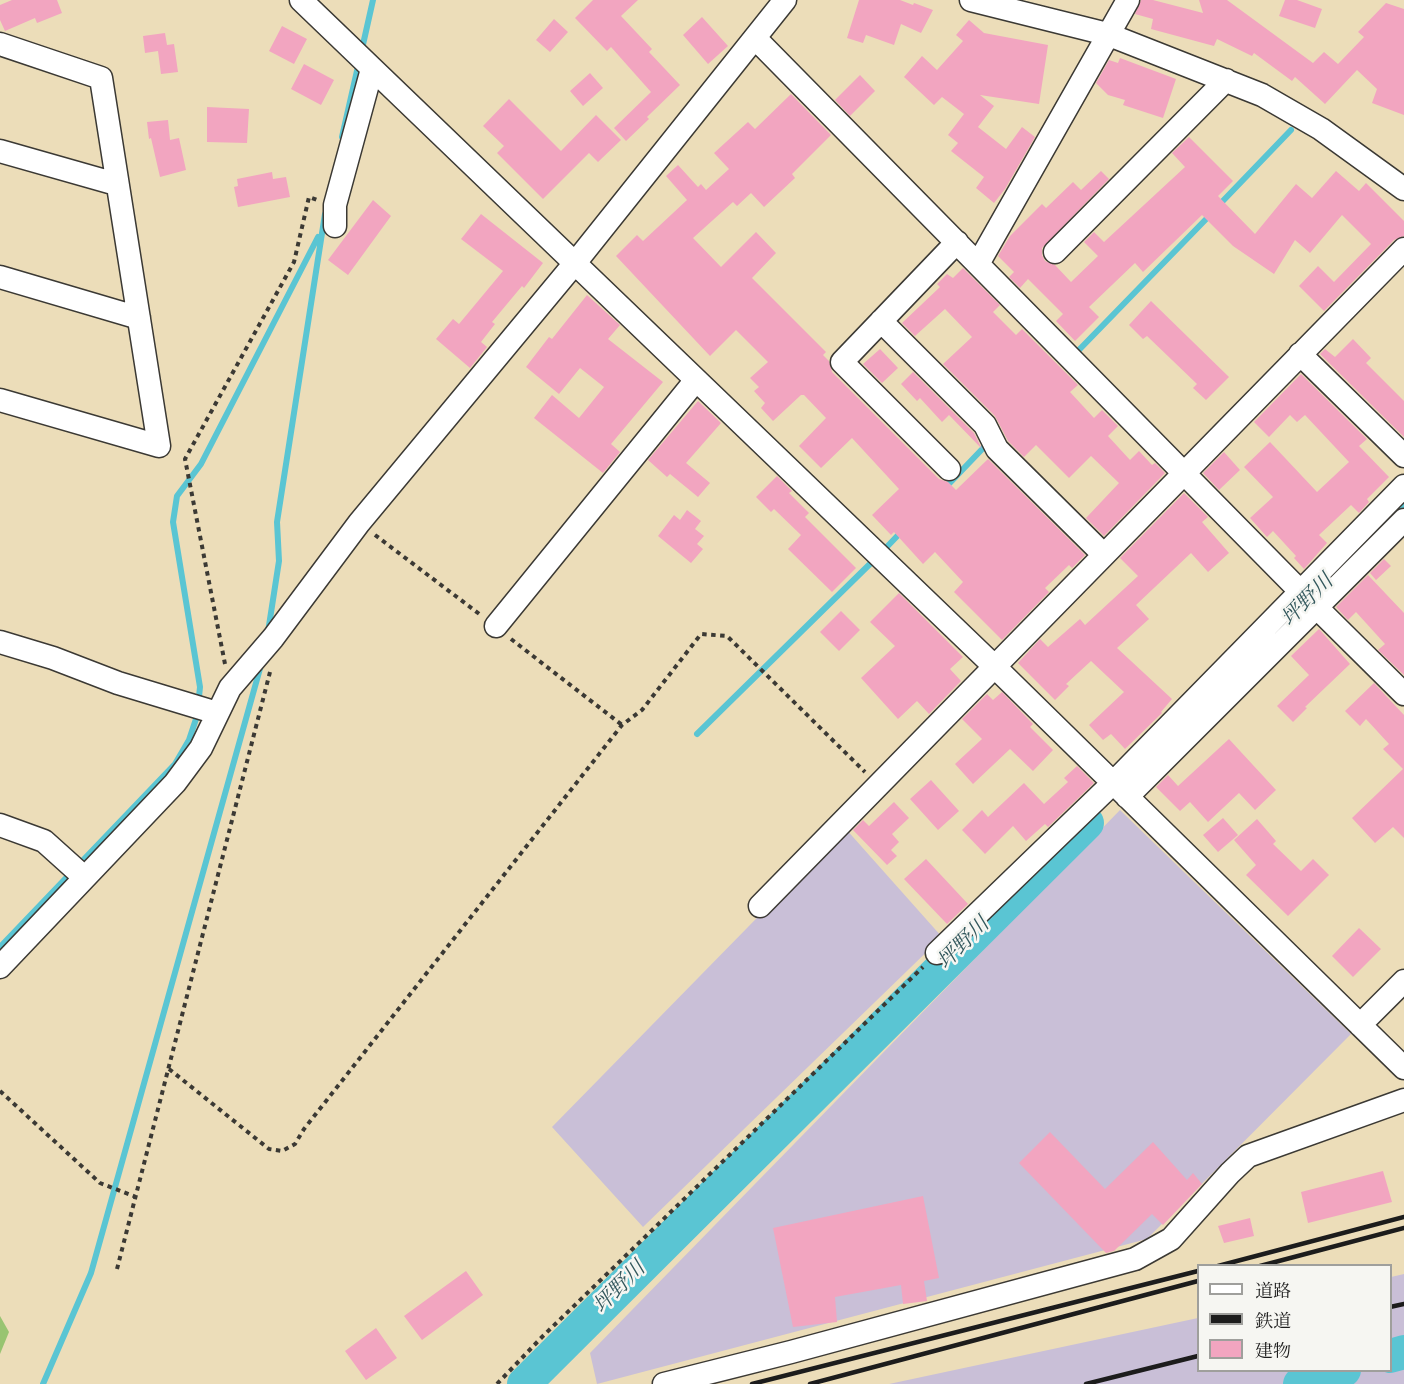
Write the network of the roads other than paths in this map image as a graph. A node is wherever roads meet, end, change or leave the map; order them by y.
1 (301, 0) edge
2 (785, 0) edge
3 (971, 0) edge
4 (1128, 0) edge
5 (1107, 34) junction
6 (755, 38) junction
7 (0, 44) edge
8 (369, 66) junction
9 (1226, 80) junction
10 (0, 151) edge
11 (116, 184) junction
12 (1403, 186) edge
13 (335, 216) road end
14 (957, 242) junction
15 (1404, 249) edge
16 (1055, 252) dead end
17 (575, 263) junction
18 (978, 264) junction
19 (0, 277) edge
20 (139, 318) junction
21 (881, 321) junction
22 (1300, 354) junction
23 (696, 381) junction
24 (0, 400) edge
25 (1404, 456) edge
26 (949, 469) dead end
27 (1183, 472) junction
28 (1404, 486) edge
29 (1404, 520) edge
30 (1104, 555) junction
31 (1300, 591) junction
32 (1317, 608) junction
33 (496, 626) dead end
34 (0, 642) edge
35 (994, 667) junction
36 (1404, 694) edge
37 (217, 713) junction
38 (1120, 790) junction
39 (0, 825) edge
40 (84, 877) junction
41 (760, 906) dead end
42 (937, 953) road end
43 (0, 967) edge
44 (1404, 981) edge
45 (1360, 1025) junction
46 (1404, 1068) edge
47 (1404, 1100) edge
48 (664, 1384) edge

1 - 8 street
2 - 6 street
3 - 5 street
4 - 5 street
5 - 9 street
5 - 18 street
6 - 14 street
6 - 17 street
7 - 11 street
8 - 13 street
8 - 17 street
9 - 12 street
9 - 16 street
10 - 11 street
11 - 20 street
14 - 18 street
14 - 21 street
15 - 22 street
17 - 23 street
17 - 37 street
18 - 27 street
19 - 20 street
20 - 24 street
21 - 26 street
21 - 30 street
22 - 25 street
22 - 27 street
23 - 33 street
23 - 35 street
27 - 30 street
27 - 31 street
28 - 31 street
29 - 32 street
30 - 35 street
31 - 32 street
31 - 38 street
32 - 36 street
32 - 38 street
34 - 37 street
35 - 38 street
35 - 41 street
37 - 40 street
38 - 42 street
38 - 45 street
39 - 40 street
40 - 43 street
44 - 45 street
45 - 46 street
47 - 48 street

